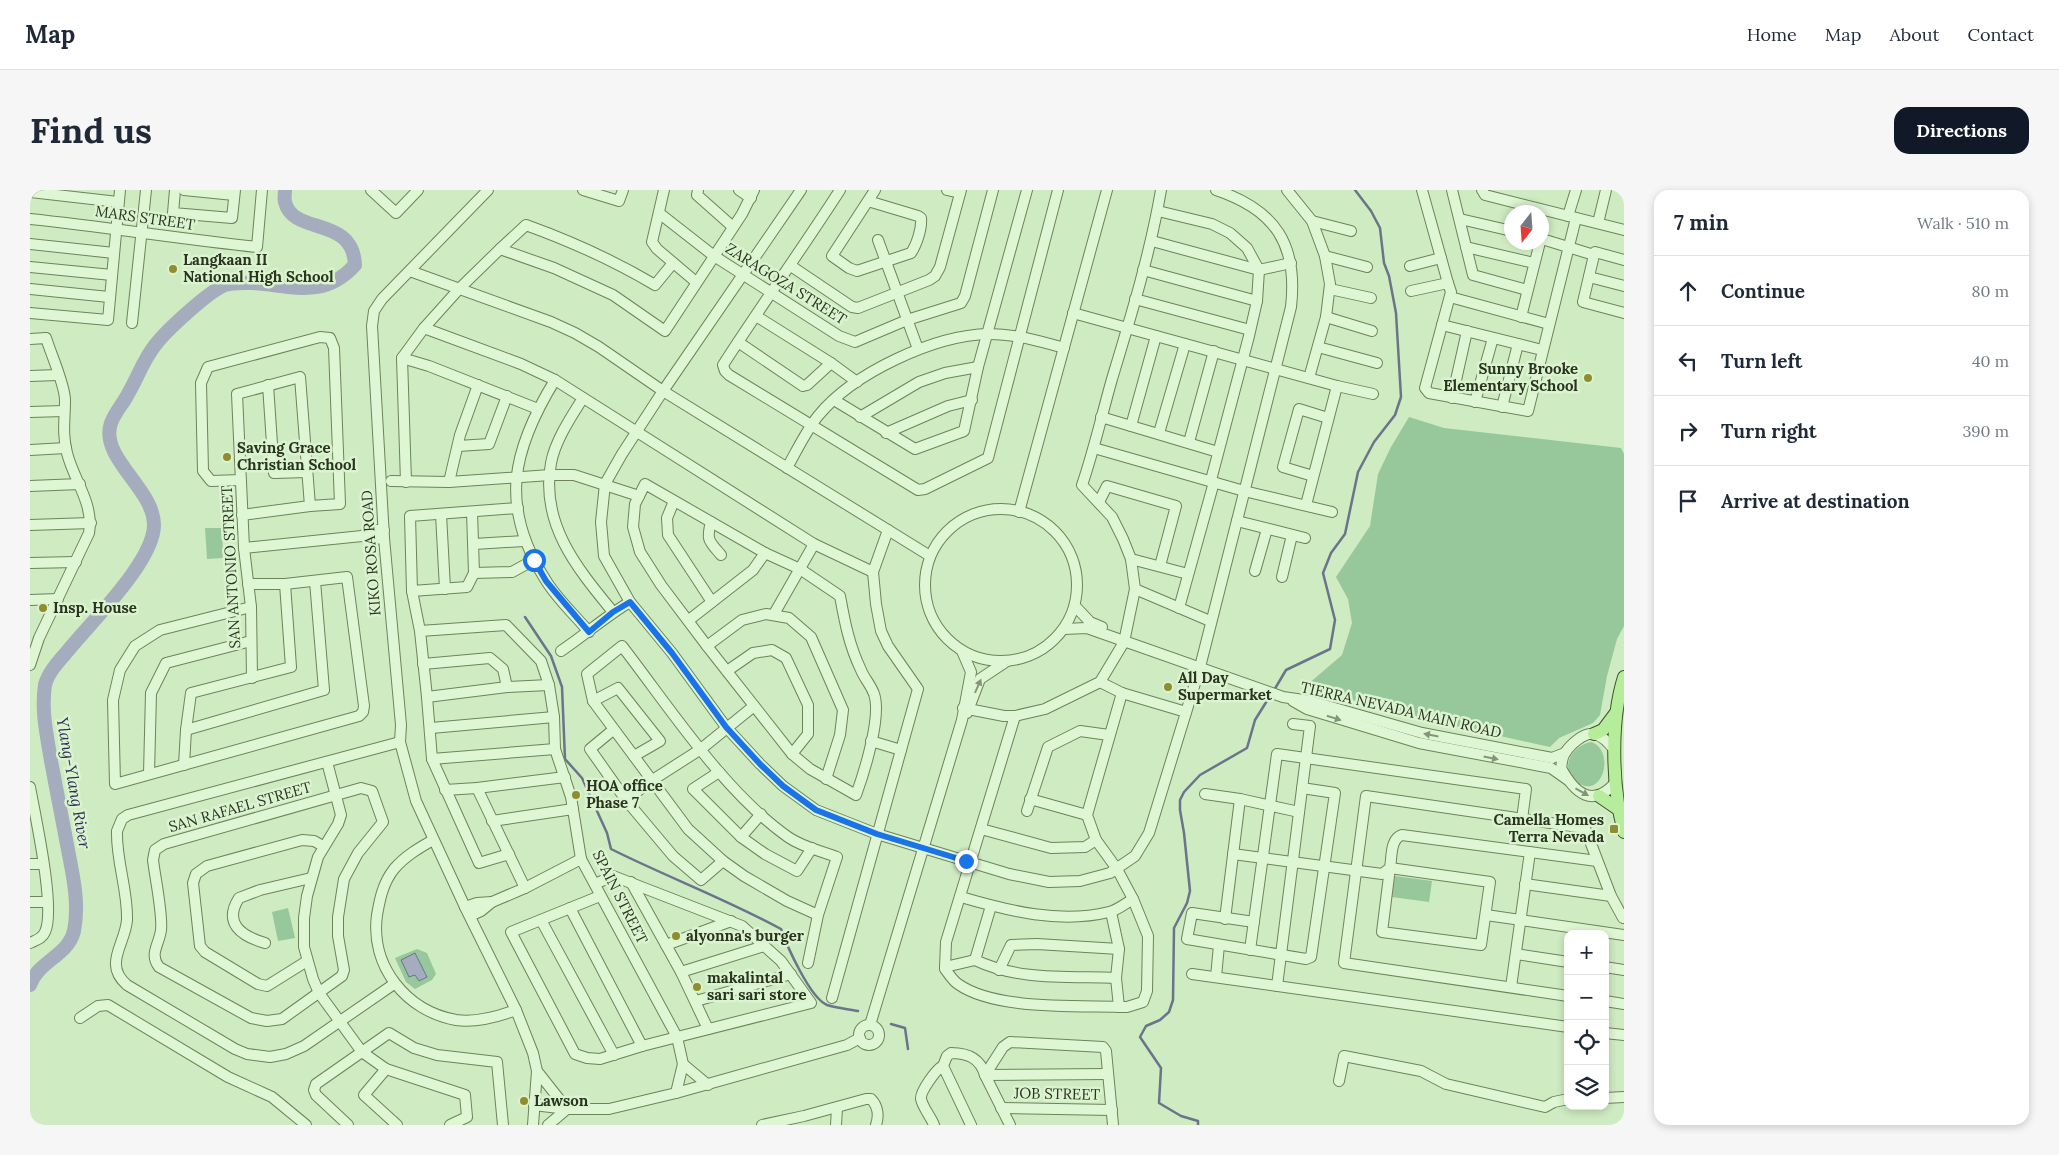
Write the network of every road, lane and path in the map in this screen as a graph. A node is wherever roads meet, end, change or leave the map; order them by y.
1 (120, 190) edge
2 (146, 190) edge
3 (174, 190) edge
4 (184, 190) edge
5 (262, 190) edge
6 (371, 190) edge
7 (416, 190) edge
8 (488, 190) edge
9 (583, 190) edge
10 (623, 190) edge
11 (664, 190) edge
12 (698, 190) edge
13 (739, 190) edge
14 (801, 190) edge
15 (840, 190) edge
16 (875, 190) edge
17 (947, 190) edge
18 (993, 190) edge
19 (1027, 190) edge
20 (1058, 190) edge
21 (1107, 190) edge
22 (1161, 190) edge
23 (1216, 190) edge
24 (1288, 190) edge
25 (1422, 190) edge
26 (1452, 190) edge
27 (1482, 190) edge
28 (1576, 190) edge
29 (1606, 190) edge
30 (30, 192) edge
31 (961, 192) edge
32 (234, 193) edge
33 (752, 194) edge
34 (868, 200) junction
35 (118, 202) junction
36 (1158, 211) junction
37 (659, 213) junction
38 (1572, 217) junction
39 (30, 219) edge
40 (1460, 219) junction
41 (1312, 221) junction
42 (1598, 223) junction
43 (733, 227) junction
44 (116, 228) junction
45 (1504, 229) edge
46 (1624, 230) edge
47 (1351, 231) dead end
48 (142, 234) junction
49 (878, 240) dead end
50 (1152, 241) junction
51 (1549, 243) edge
52 (30, 244) edge
53 (1466, 247) junction
54 (1568, 247) junction
55 (500, 249) junction
56 (1538, 250) edge
57 (114, 253) junction
58 (1594, 255) junction
59 (714, 256) junction
60 (1325, 256) junction
61 (1441, 258) junction
62 (1624, 260) edge
63 (886, 262) junction
64 (673, 263) junction
65 (1291, 263) junction
66 (1534, 263) junction
67 (791, 266) junction
68 (1410, 266) dead end
69 (30, 267) edge
70 (1367, 267) dead end
71 (1143, 270) junction
72 (1259, 270) junction
73 (410, 271) junction
74 (112, 275) junction
75 (743, 275) junction
76 (1589, 277) junction
77 (696, 282) junction
78 (1448, 283) junction
79 (1624, 286) edge
80 (459, 289) junction
81 (1330, 289) junction
82 (30, 290) edge
83 (1527, 290) junction
84 (896, 291) junction
85 (1411, 291) dead end
86 (772, 294) junction
87 (109, 297) junction
88 (1450, 297) junction
89 (1371, 298) dead end
90 (1135, 299) junction
91 (1257, 301) junction
92 (30, 313) edge
93 (1074, 313) junction
94 (1624, 313) edge
95 (756, 316) junction
96 (1326, 317) junction
97 (1521, 317) junction
98 (907, 320) junction
99 (132, 323) dead end
100 (1548, 324) junction
101 (1442, 325) junction
102 (424, 328) junction
103 (1127, 328) junction
104 (1250, 330) junction
105 (1372, 331) dead end
106 (1467, 331) junction
107 (988, 334) junction
108 (1156, 336) junction
109 (1018, 337) junction
110 (1493, 338) junction
111 (30, 339) edge
112 (738, 342) junction
113 (1185, 344) junction
114 (1518, 344) junction
115 (1318, 347) junction
116 (1064, 348) junction
117 (918, 349) junction
118 (1542, 350) junction
119 (1214, 352) junction
120 (402, 358) junction
121 (1243, 360) junction
122 (831, 362) junction
123 (1377, 363) dead end
124 (978, 367) junction
125 (1276, 368) junction
126 (58, 375) junction
127 (30, 376) edge
128 (1309, 378) junction
129 (555, 380) junction
130 (857, 382) junction
131 (268, 385) junction
132 (478, 385) junction
133 (1337, 386) junction
134 (664, 391) junction
135 (1373, 394) dead end
136 (508, 396) junction
137 (583, 398) junction
138 (1452, 398) junction
139 (834, 400) junction
140 (972, 400) junction
141 (1476, 402) junction
142 (1502, 407) junction
143 (538, 409) junction
144 (64, 411) junction
145 (30, 412) edge
146 (860, 417) junction
147 (1101, 417) junction
148 (1328, 418) junction
149 (810, 426) junction
150 (1131, 426) junction
151 (637, 431) junction
152 (1159, 433) junction
153 (886, 434) junction
154 (1189, 442) junction
155 (458, 446) junction
156 (66, 448) junction
157 (1094, 448) junction
158 (30, 450) edge
159 (1218, 452) junction
160 (788, 468) junction
161 (307, 472) junction
162 (550, 475) junction
163 (1313, 476) junction
164 (517, 477) junction
165 (241, 480) junction
166 (391, 481) dead end
167 (1212, 481) junction
168 (406, 482) junction
169 (449, 482) junction
170 (80, 484) junction
171 (605, 484) junction
172 (30, 486) edge
173 (1244, 491) junction
174 (639, 496) junction
175 (674, 500) junction
176 (1099, 502) junction
177 (310, 506) junction
178 (1306, 506) junction
179 (518, 508) junction
180 (472, 512) junction
181 (1019, 512) junction
182 (1332, 512) dead end
183 (441, 514) junction
184 (242, 516) junction
185 (1237, 521) junction
186 (711, 522) junction
187 (91, 523) junction
188 (30, 525) edge
189 (1267, 529) junction
190 (888, 530) junction
191 (384, 534) junction
192 (1292, 535) junction
193 (1305, 538) dead end
194 (524, 540) junction
195 (474, 544) junction
196 (814, 544) junction
197 (244, 548) junction
198 (764, 553) junction
199 (721, 555) dead end
200 (930, 556) junction
201 (1131, 559) junction
202 (534, 560) junction
203 (76, 562) junction
204 (30, 563) edge
205 (1160, 566) junction
206 (800, 569) junction
207 (1255, 571) dead end
208 (873, 572) junction
209 (474, 573) junction
210 (1188, 574) junction
211 (1282, 577) dead end
212 (314, 581) junction
213 (248, 584) junction
214 (285, 584) junction
215 (445, 589) junction
216 (1135, 589) junction
217 (412, 591) junction
218 (58, 599) junction
219 (30, 600) edge
220 (630, 602) junction
221 (712, 602) junction
222 (1075, 606) junction
223 (251, 607) junction
224 (1179, 608) junction
225 (613, 612) junction
226 (774, 614) junction
227 (689, 620) junction
228 (1210, 621) junction
229 (1064, 628) junction
230 (420, 631) junction
231 (589, 632) junction
232 (35, 638) edge
233 (1128, 640) junction
234 (251, 641) junction
235 (707, 646) junction
236 (561, 650) dead end
237 (962, 651) junction
238 (1007, 661) junction
239 (423, 664) junction
240 (30, 665) edge
241 (1200, 667) junction
242 (727, 671) junction
243 (252, 678) junction
244 (1624, 678) edge
245 (1100, 682) junction
246 (549, 685) junction
247 (507, 687) junction
248 (1122, 693) junction
249 (427, 697) junction
250 (1286, 698) junction
251 (593, 701) junction
252 (754, 706) junction
253 (966, 708) junction
254 (1186, 712) junction
255 (1615, 714) junction
256 (1015, 716) junction
257 (554, 717) junction
258 (1292, 724) dead end
259 (726, 727) junction
260 (431, 728) junction
261 (186, 730) junction
262 (613, 730) junction
263 (1594, 734) junction
264 (1109, 736) junction
265 (870, 741) junction
266 (400, 742) junction
267 (701, 748) junction
268 (555, 749) junction
269 (901, 750) junction
270 (1616, 751) junction
271 (1565, 753) junction
272 (792, 754) junction
273 (634, 756) junction
274 (1306, 757) junction
275 (432, 759) junction
276 (327, 762) junction
277 (184, 765) junction
278 (718, 772) junction
279 (149, 774) junction
280 (565, 777) junction
281 (826, 779) junction
282 (1568, 780) junction
283 (651, 781) junction
284 (1616, 783) junction
285 (30, 787) edge
286 (477, 788) junction
287 (1302, 788) junction
288 (445, 790) junction
289 (1204, 794) dead end
290 (336, 795) junction
291 (1600, 796) junction
292 (1030, 799) junction
293 (1240, 799) junction
294 (626, 800) junction
295 (1270, 805) junction
296 (573, 809) junction
297 (1618, 809) junction
298 (1027, 811) dead end
299 (1299, 812) junction
300 (760, 814) junction
301 (1087, 815) junction
302 (1522, 818) junction
303 (492, 821) junction
304 (33, 827) edge
305 (981, 829) junction
306 (1624, 832) edge
307 (877, 834) junction
308 (741, 837) junction
309 (434, 840) junction
310 (1096, 840) junction
311 (323, 846) junction
312 (812, 848) junction
313 (923, 848) junction
314 (1530, 852) junction
315 (509, 854) junction
316 (1233, 854) junction
317 (1263, 858) junction
318 (581, 859) junction
319 (722, 861) junction
320 (1293, 862) junction
321 (1597, 862) junction
322 (972, 863) junction
323 (30, 864) edge
324 (43, 864) junction
325 (1325, 866) junction
326 (1390, 868) junction
327 (1117, 869) junction
328 (1356, 870) junction
329 (311, 878) junction
330 (631, 882) junction
331 (595, 884) junction
332 (1526, 884) junction
333 (525, 888) junction
334 (600, 896) junction
335 (961, 896) junction
336 (1611, 896) junction
337 (1133, 899) junction
338 (30, 902) edge
339 (47, 902) junction
340 (991, 906) junction
341 (570, 908) junction
342 (467, 912) junction
343 (1111, 912) junction
344 (818, 914) junction
345 (1486, 915) junction
346 (1623, 918) edge
347 (1225, 919) junction
348 (540, 920) junction
349 (1520, 920) junction
350 (731, 921) junction
351 (1254, 922) junction
352 (1624, 935) edge
353 (31, 942) edge
354 (265, 943) dead end
355 (666, 945) junction
356 (1219, 945) junction
357 (764, 946) junction
358 (1119, 948) junction
359 (1250, 950) junction
360 (1280, 954) junction
361 (1516, 954) junction
362 (974, 960) junction
363 (307, 961) junction
364 (1564, 961) edge
365 (808, 963) dead end
366 (945, 967) junction
367 (1609, 968) edge
368 (999, 970) junction
369 (1624, 970) edge
370 (681, 972) junction
371 (791, 974) junction
372 (1192, 974) dead end
373 (1216, 977) junction
374 (1116, 978) junction
375 (394, 984) junction
376 (1277, 986) junction
377 (1511, 987) junction
378 (319, 993) junction
379 (1564, 995) edge
380 (832, 998) dead end
381 (696, 1001) junction
382 (1609, 1002) edge
383 (1624, 1004) edge
384 (1119, 1007) junction
385 (516, 1010) junction
386 (80, 1018) dead end
387 (340, 1022) junction
388 (870, 1025) junction
389 (1564, 1026) edge
390 (708, 1029) junction
391 (1609, 1033) edge
392 (1624, 1035) edge
393 (677, 1037) junction
394 (860, 1038) junction
395 (642, 1046) junction
396 (362, 1052) junction
397 (614, 1055) junction
398 (683, 1064) junction
399 (943, 1066) junction
400 (386, 1069) junction
401 (537, 1071) junction
402 (1108, 1074) junction
403 (985, 1075) junction
404 (1340, 1081) dead end
405 (708, 1085) junction
406 (676, 1093) junction
407 (1609, 1098) edge
408 (1624, 1098) edge
409 (1564, 1100) edge
410 (534, 1105) junction
411 (837, 1108) junction
412 (1002, 1108) junction
413 (567, 1109) junction
414 (1112, 1110) junction
415 (803, 1121) edge
416 (775, 1124) edge
417 (306, 1125) edge
418 (348, 1125) edge
419 (397, 1125) edge
420 (450, 1125) edge
421 (503, 1125) edge
422 (533, 1125) edge
423 (548, 1125) edge
424 (762, 1125) edge
425 (836, 1125) edge
426 (876, 1125) edge
427 (934, 1125) edge
428 (971, 1125) edge
429 (1010, 1125) edge
430 (1113, 1125) edge

1 - 35 street
2 - 48 street
3 - 32 street
4 - 32 street
5 - 48 street, MARS STREET
6 - 7 street
8 - 73 street, KIKO ROSA ROAD
9 - 10 street
11 - 37 street
12 - 43 street
13 - 33 street
14 - 75 street
15 - 67 street
16 - 34 street
17 - 31 street
18 - 98 street
19 - 107 street
20 - 109 street
21 - 93 street
22 - 36 street
23 - 65 street
24 - 41 street
25 - 61 street
26 - 40 street
27 - 38 street
28 - 38 street
29 - 42 street
30 - 35 street
31 - 84 street
33 - 43 street
34 - 63 street
34 - 63 street
35 - 44 street
36 - 50 street
36 - 72 street
37 - 59 street, ZARAGOZA STREET
37 - 64 street
38 - 42 street
38 - 54 street
39 - 44 street, MARS STREET
40 - 45 street
40 - 53 street
41 - 47 street
41 - 60 street
42 - 46 street
43 - 59 street
44 - 48 street, MARS STREET
44 - 57 street
48 - 99 street
49 - 63 street
50 - 71 street
50 - 72 street
51 - 54 street
52 - 57 street
53 - 66 street
53 - 83 street
54 - 58 street
54 - 100 street
55 - 64 street
55 - 77 street
55 - 80 street
56 - 66 street
57 - 74 street
58 - 62 street
58 - 76 street
59 - 75 street, ZARAGOZA STREET
59 - 77 street
60 - 70 street
60 - 81 street
61 - 68 street
61 - 78 street
63 - 84 street
64 - 77 street
65 - 72 street
65 - 125 street
66 - 83 street
67 - 84 street
67 - 86 street
69 - 74 street
71 - 90 street
71 - 91 street
72 - 91 street
73 - 80 street
73 - 191 street, KIKO ROSA ROAD
74 - 87 street
75 - 86 street, ZARAGOZA STREET
75 - 134 street
76 - 79 street
76 - 94 street
78 - 85 street
78 - 88 street
80 - 102 street
80 - 134 street
81 - 89 street
81 - 96 street
82 - 87 street
83 - 97 street
84 - 98 street
86 - 95 street
86 - 98 street, ZARAGOZA STREET
87 - 92 street
88 - 97 street
88 - 101 street
90 - 103 street
90 - 104 street
91 - 104 street
93 - 103 street
93 - 116 street
95 - 112 street
95 - 122 street
96 - 105 street
96 - 115 street
97 - 100 street
98 - 117 street
100 - 118 street
101 - 106 street
101 - 138 street
102 - 120 street
102 - 129 street
103 - 108 street
103 - 147 street
104 - 121 street
106 - 110 street
106 - 138 street
107 - 109 street
107 - 117 street
107 - 124 street
108 - 113 street
108 - 150 street
109 - 116 street
109 - 149 street
110 - 114 street
110 - 141 street
111 - 126 street
112 - 122 street
112 - 149 street
113 - 119 street
113 - 152 street
114 - 118 street
114 - 142 street
115 - 123 street
115 - 128 street
116 - 181 street
117 - 130 street
118 - 142 street
119 - 121 street
119 - 154 street
120 - 132 street
120 - 168 street
121 - 125 street
121 - 159 street
122 - 130 street
124 - 140 street
124 - 146 street
125 - 128 street
125 - 173 street
126 - 127 street
126 - 144 street
128 - 133 street
129 - 137 street
129 - 143 street
130 - 139 street
131 - 161 street
131 - 161 street
131 - 165 street, SAN ANTONIO STREET
132 - 136 street
132 - 155 street
133 - 135 street
133 - 148 street
134 - 151 street
134 - 160 street
136 - 143 street
136 - 155 street
137 - 151 street
137 - 162 street
138 - 141 street
139 - 146 street
139 - 149 street
140 - 153 street
140 - 153 street
141 - 142 street
143 - 164 street
144 - 145 street
144 - 156 street
146 - 153 street
147 - 150 street
147 - 157 street
148 - 163 street
148 - 163 street
149 - 160 street
150 - 152 street
151 - 171 street
151 - 196 street
152 - 154 street
154 - 159 street
155 - 169 street
156 - 158 street
156 - 170 street
157 - 167 street
157 - 176 street
159 - 167 street
160 - 190 street
161 - 177 street
162 - 164 street
162 - 171 street
162 - 225 street
163 - 178 street
164 - 169 street
164 - 179 street
165 - 177 street
165 - 184 street, SAN ANTONIO STREET
166 - 168 street
167 - 173 street
167 - 210 street
168 - 169 street
170 - 172 street
170 - 187 street
171 - 174 street
171 - 220 street
173 - 178 street
173 - 185 street
174 - 175 street
174 - 227 street
175 - 186 street
175 - 221 street
176 - 201 street
176 - 205 street
177 - 184 street
178 - 182 street
179 - 180 street
179 - 194 street
180 - 183 street
180 - 195 street
181 - 200 street
181 - 222 street
183 - 215 street
183 - 217 street
184 - 197 street, SAN ANTONIO STREET
185 - 189 street
185 - 228 street
186 - 198 street
186 - 199 street
187 - 188 street
187 - 203 street
189 - 192 street
189 - 207 street
190 - 200 street
190 - 208 street
191 - 197 street
191 - 266 street, KIKO ROSA ROAD
192 - 193 street
192 - 211 street
194 - 195 street
194 - 202 street
195 - 209 street
196 - 206 street
196 - 208 street
197 - 213 street, SAN ANTONIO STREET
198 - 206 street
198 - 221 street
200 - 237 street
201 - 205 street
201 - 216 street
202 - 209 street
202 - 231 street
203 - 204 street
203 - 218 street
205 - 210 street
206 - 226 street
206 - 265 street
208 - 269 street
209 - 215 street
210 - 224 street
212 - 214 street
212 - 261 street
212 - 277 street
213 - 214 street
213 - 223 street, SAN ANTONIO STREET
214 - 243 street
215 - 217 street
216 - 224 street
216 - 233 street
217 - 230 street
218 - 219 street
218 - 232 street
220 - 225 street
220 - 259 street
221 - 227 street
222 - 229 street
222 - 233 street, TIERRA NEVADA MAIN ROAD
223 - 234 street, SAN ANTONIO STREET
223 - 279 street
224 - 228 street
225 - 231 street
226 - 235 street
226 - 281 street
227 - 235 street
228 - 241 street
229 - 233 street, TIERRA NEVADA MAIN ROAD
229 - 238 street
230 - 239 street
230 - 246 street, SPAIN STREET
231 - 236 street
232 - 240 street
233 - 241 street, TIERRA NEVADA MAIN ROAD
233 - 245 street
234 - 243 street, SAN ANTONIO STREET
234 - 279 street
235 - 242 street
237 - 238 street
237 - 253 street
253 -> 238 street
239 - 247 street
239 - 249 street
241 - 250 street, TIERRA NEVADA MAIN ROAD
241 - 254 street
242 - 252 street
242 - 272 street
243 - 261 street
244 - 255 main road
245 - 248 street
245 - 256 street
246 - 247 street
246 - 257 street, SPAIN STREET
247 - 249 street
248 - 254 street
248 - 264 street
249 - 260 street
271 -> 250 street, TIERRA NEVADA MAIN ROAD
250 -> 282 street, TIERRA NEVADA MAIN ROAD
251 - 262 street
251 - 267 street
251 - 273 street
252 - 259 street
252 - 272 street
253 - 256 street
253 - 313 street
254 - 327 street
255 - 263 main road
255 - 270 main road
256 - 305 street
257 - 260 street
257 - 268 street, SPAIN STREET
258 - 274 street
259 - 267 street
259 - 307 street
260 - 275 street
261 - 277 street
262 - 273 street
262 - 294 street
263 - 270 street
263 - 271 street
264 - 292 street
264 - 301 street
265 - 269 street
265 - 281 street
266 - 276 street
266 - 309 street, KIKO ROSA ROAD
267 - 278 street
267 - 283 street
268 - 275 street
268 - 280 street, SPAIN STREET
269 - 307 street
270 - 284 main road
271 - 282 street
272 - 281 street
273 - 283 street
274 - 287 street
274 - 295 street
274 - 302 street
275 - 288 street
276 - 290 street
276 - 387 street
277 - 279 street
278 - 300 street
278 - 308 street
280 - 286 street
280 - 296 street, SPAIN STREET
282 -> 291 street
283 - 294 street
283 - 319 street
284 - 291 street
284 - 297 main road
285 - 304 street
286 - 288 street
286 - 303 street
287 - 299 street
287 - 325 street
288 - 315 street
289 - 293 street
290 - 311 street
290 - 378 street, SAN RAFAEL STREET
290 - 378 street, SAN RAFAEL STREET
291 - 297 main road
292 - 298 street
292 - 301 street
293 - 295 street
293 - 316 street
294 - 319 street
295 - 299 street
295 - 317 street
296 - 303 street
296 - 318 street, SPAIN STREET
297 - 306 main road
299 - 320 street
300 - 308 street
300 - 312 street
301 - 310 street
302 - 321 street
302 - 328 street
303 - 315 street
304 - 324 street
305 - 310 street
305 - 322 street
307 - 313 street
307 - 380 street
308 - 312 street
309 - 342 street, KIKO ROSA ROAD
309 - 375 street
310 - 327 street
311 - 329 street
311 - 363 street
312 - 344 street
313 - 322 street
313 - 388 street
314 - 321 street
314 - 326 street
314 - 332 street
315 - 333 street
316 - 317 street
316 - 347 street
317 - 320 street
317 - 351 street
318 - 331 street, SPAIN STREET
318 - 333 street
319 - 344 street
320 - 325 street
320 - 360 street
321 - 336 street
322 - 327 street
322 - 335 street
323 - 324 street
324 - 339 street
325 - 328 street
325 - 360 street
326 - 328 street
326 - 345 street
326 - 345 street
327 - 337 street
328 - 377 street
329 - 354 street
329 - 363 street
330 - 331 street
330 - 350 street
330 - 355 street
331 - 334 street, SPAIN STREET
332 - 336 street
332 - 349 street
333 - 342 street
334 - 341 street
334 - 393 street, SPAIN STREET
335 - 340 street
335 - 366 street
336 - 346 street
337 - 343 street
337 - 384 street
338 - 339 street
339 - 353 street
340 - 343 street
340 - 362 street
341 - 348 street
341 - 395 street
342 - 385 street, KIKO ROSA ROAD
343 - 358 street
344 - 365 street
345 - 349 street
347 - 351 street
347 - 356 street
348 - 397 street
348 - 397 street
349 - 352 street
349 - 361 street
350 - 355 street
350 - 357 street
351 - 359 street
355 - 370 street
356 - 359 street
356 - 373 street
357 - 370 street
357 - 371 street
358 - 368 street
358 - 374 street
359 - 360 street
360 - 376 street
361 - 364 street
361 - 377 street
362 - 366 street
362 - 368 street
363 - 378 street
366 - 384 street
367 - 369 street
368 - 374 street
370 - 381 street
371 - 381 street
371 - 390 street
372 - 373 street
373 - 376 street
374 - 384 street
375 - 385 street
375 - 387 street
376 - 389 street
377 - 379 street
378 - 387 street
381 - 390 street
382 - 383 street
385 - 401 street, KIKO ROSA ROAD
386 - 417 street
387 - 396 street
388 - 394 street
388 - 394 street
390 - 393 street
391 - 392 street
393 - 395 street
393 - 398 street, SPAIN STREET
394 - 405 street
395 - 397 street
396 - 400 street
396 - 418 street
396 - 421 street
398 - 405 street
398 - 406 street
399 - 403 street
399 - 427 street
399 - 428 street
400 - 419 street
400 - 420 street
401 - 410 street, KIKO ROSA ROAD
401 - 413 street
402 - 403 street
402 - 403 street
402 - 414 street
403 - 412 street
404 - 409 street
405 - 406 street
406 - 413 street
407 - 408 street
410 - 413 street
410 - 422 street, KIKO ROSA ROAD
411 - 415 street
411 - 425 street
411 - 426 street
412 - 414 street, JOB STREET
412 - 429 street
413 - 423 street
414 - 430 street
415 - 416 street
416 - 424 street

